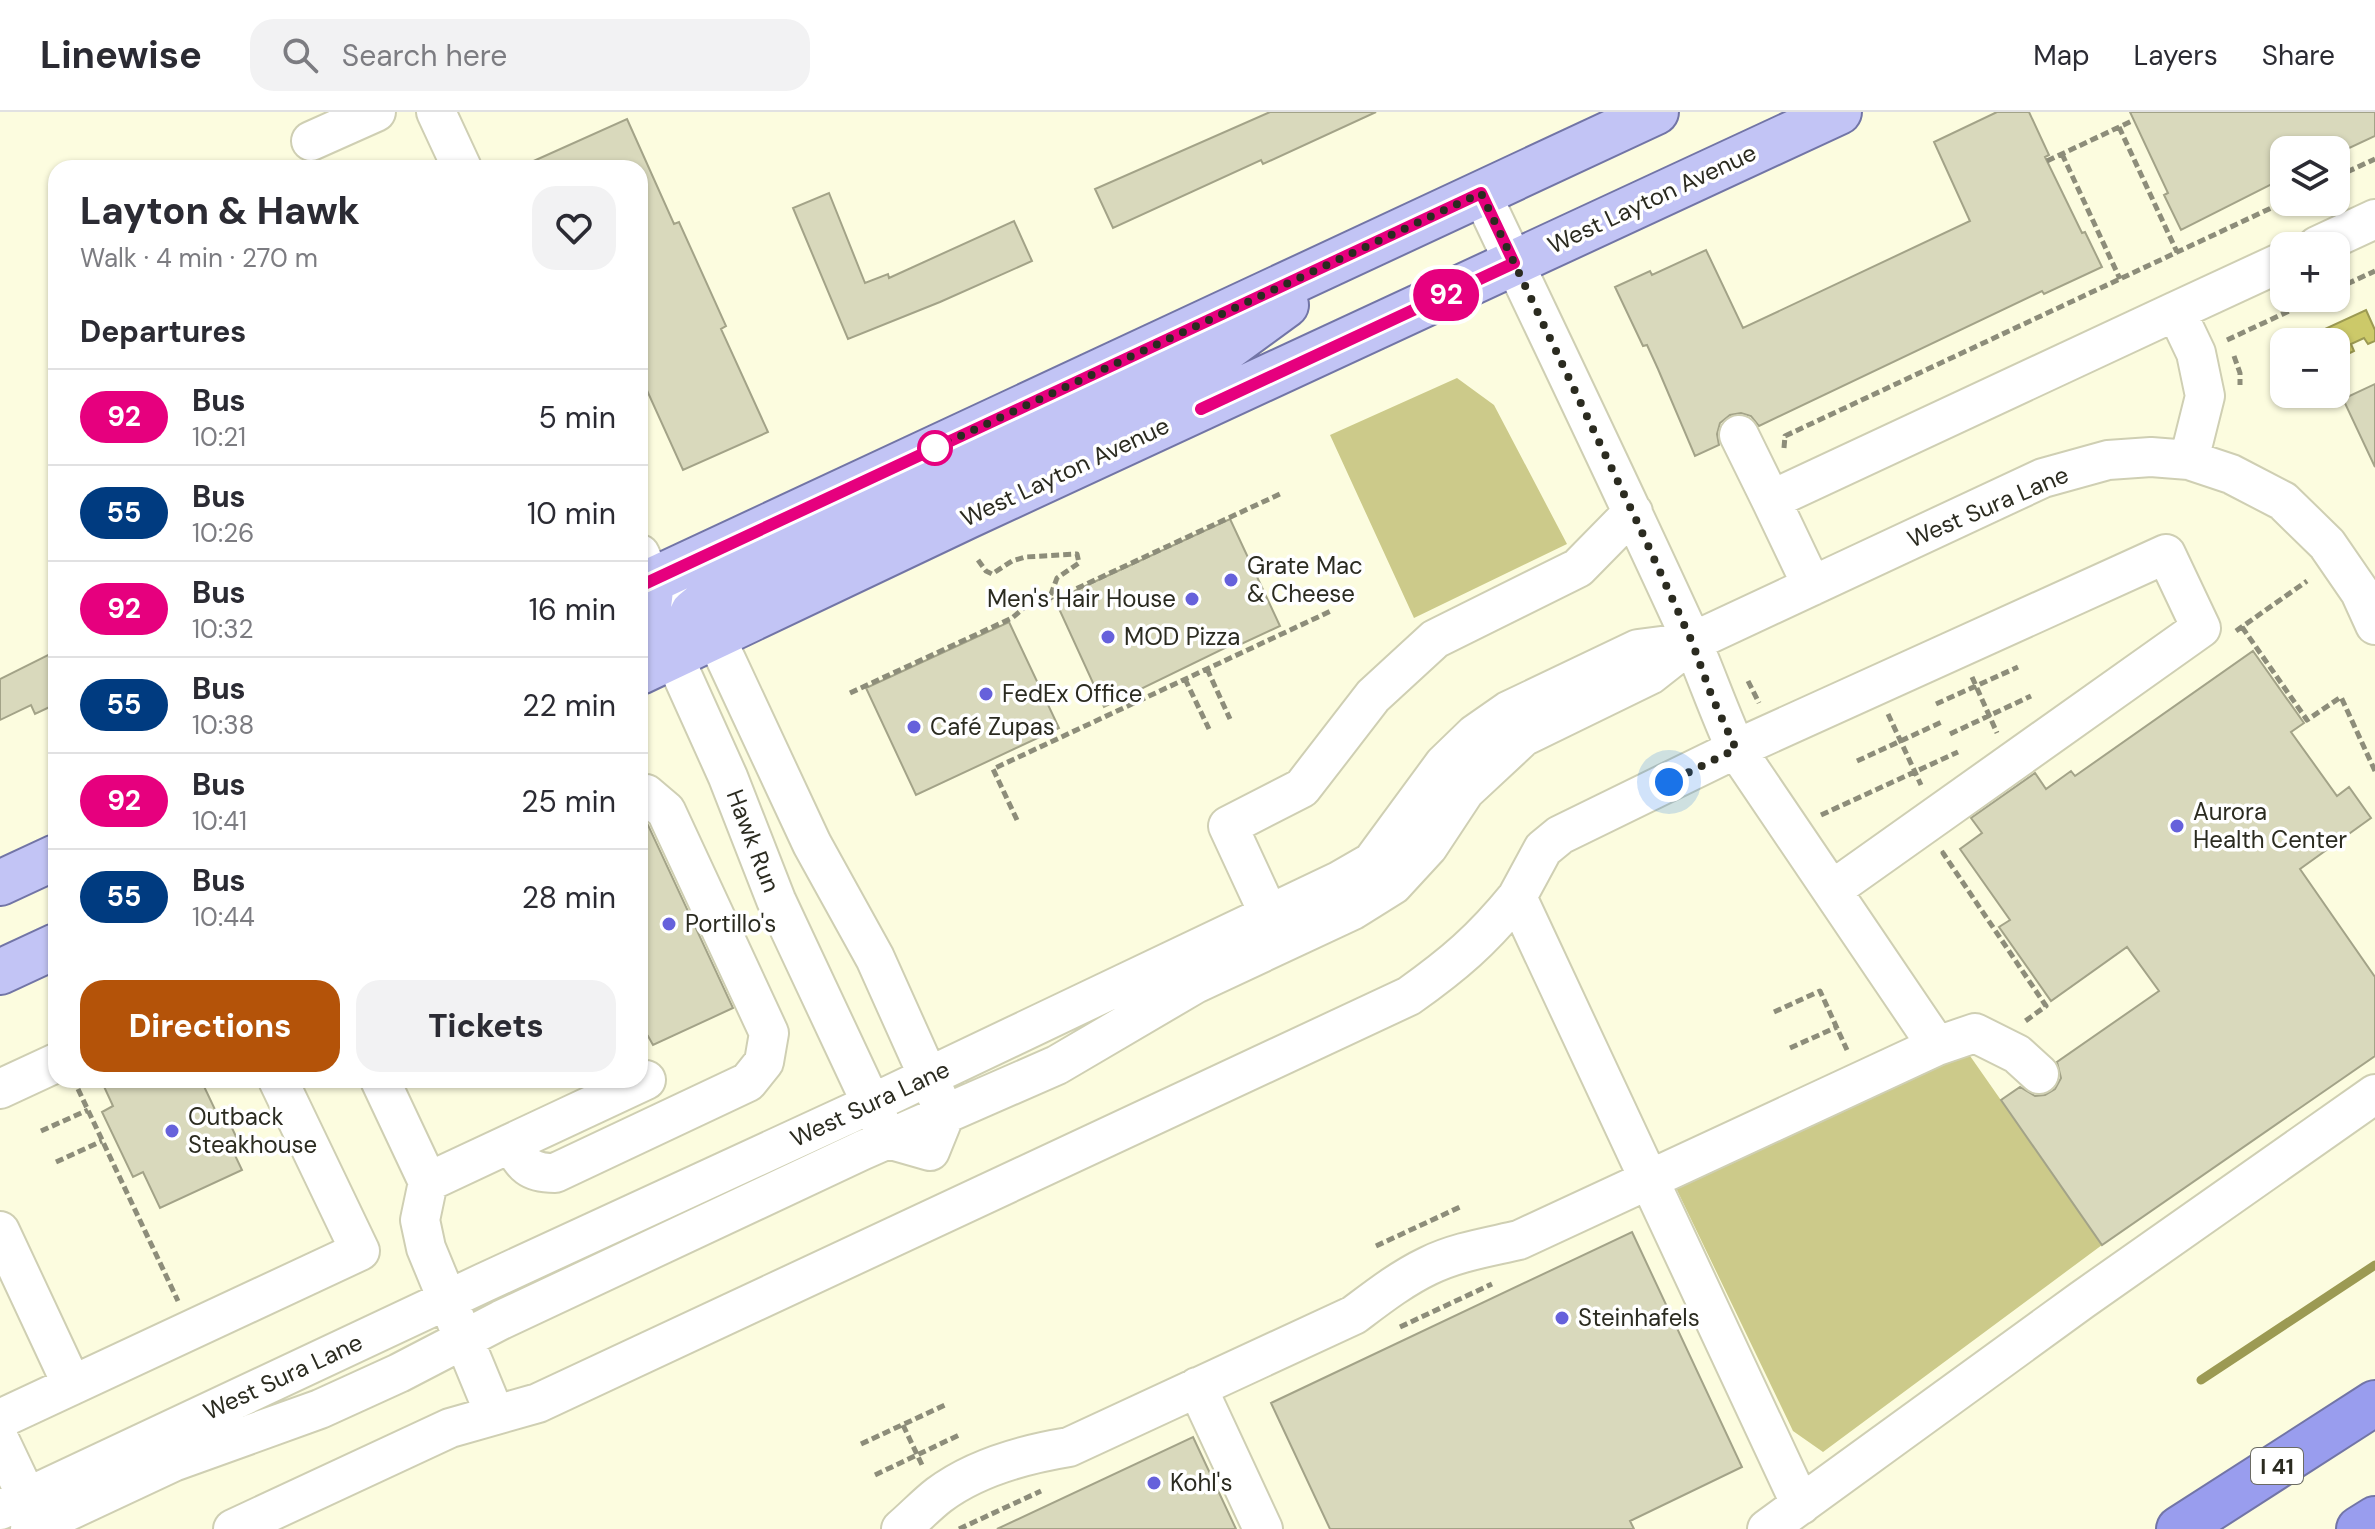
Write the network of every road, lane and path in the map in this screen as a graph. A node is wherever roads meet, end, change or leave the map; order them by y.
1 (376, 112) edge
2 (436, 112) edge
3 (1656, 112) edge
4 (1839, 112) edge
5 (2134, 120) dead end
6 (2119, 127) junction
7 (311, 141) dead end
8 (2062, 154) junction
9 (2375, 159) edge
10 (458, 160) edge
11 (2047, 161) dead end
12 (2350, 171) edge
13 (1481, 193) junction
14 (2270, 209) edge
15 (2375, 219) edge
16 (2347, 232) edge
17 (1370, 244) junction
18 (2177, 252) junction
19 (1514, 263) junction
20 (2270, 267) edge
21 (2375, 271) edge
22 (2120, 279) junction
23 (2350, 283) edge
24 (2176, 311) junction
25 (2287, 312) edge
26 (2240, 388) dead end
27 (1739, 435) dead end
28 (1783, 458) dead end
29 (2189, 460) junction
30 (1280, 494) dead end
31 (1771, 500) junction
32 (1633, 512) junction
33 (978, 560) dead end
34 (648, 572) edge
35 (648, 577) edge
36 (2307, 581) dead end
37 (1812, 586) junction
38 (1052, 600) junction
39 (648, 604) edge
40 (1333, 610) dead end
41 (704, 624) junction
42 (2375, 625) edge
43 (2242, 627) junction
44 (2230, 635) dead end
45 (1692, 642) junction
46 (656, 664) edge
47 (2018, 667) dead end
48 (1207, 669) junction
49 (1185, 679) junction
50 (1748, 681) dead end
51 (850, 693) dead end
52 (2031, 696) dead end
53 (1936, 704) dead end
54 (1888, 713) dead end
55 (1765, 714) dead end
56 (1230, 719) dead end
57 (1944, 721) dead end
58 (1209, 729) dead end
59 (1950, 734) dead end
60 (1901, 741) junction
61 (1736, 749) junction
62 (1958, 752) dead end
63 (1857, 761) dead end
64 (1915, 771) junction
65 (2375, 771) edge
66 (648, 796) edge
67 (1829, 811) dead end
68 (1939, 814) junction
69 (1017, 820) dead end
70 (48, 861) edge
71 (0, 883) edge
72 (1832, 890) junction
73 (1517, 897) junction
74 (1275, 928) junction
75 (48, 950) edge
76 (0, 972) edge
77 (1774, 1012) dead end
78 (1837, 1027) junction
79 (2015, 1028) dead end
80 (1937, 1046) junction
81 (1790, 1048) dead end
82 (2039, 1074) dead end
83 (48, 1076) edge
84 (928, 1076) junction
85 (1861, 1080) junction
86 (75, 1088) edge
87 (282, 1088) edge
88 (384, 1088) edge
89 (0, 1089) edge
90 (588, 1092) edge
91 (2375, 1094) edge
92 (871, 1104) junction
93 (88, 1110) junction
94 (945, 1114) junction
95 (41, 1131) dead end
96 (888, 1139) junction
97 (102, 1141) junction
98 (511, 1143) junction
99 (930, 1151) junction
100 (56, 1162) dead end
101 (1650, 1179) junction
102 (428, 1182) junction
103 (1460, 1207) dead end
104 (954, 1208) junction
105 (0, 1231) edge
106 (144, 1231) dead end
107 (1376, 1246) dead end
108 (447, 1299) junction
109 (465, 1339) junction
110 (72, 1385) junction
111 (1197, 1387) junction
112 (2375, 1403) edge
113 (945, 1405) dead end
114 (495, 1415) junction
115 (0, 1419) edge
116 (903, 1425) junction
117 (959, 1435) dead end
118 (0, 1441) edge
119 (861, 1444) dead end
120 (917, 1455) junction
121 (875, 1475) dead end
122 (927, 1475) dead end
123 (1801, 1505) junction
124 (28, 1518) edge
125 (2375, 1519) edge
126 (233, 1529) edge
127 (901, 1529) edge
128 (1263, 1529) edge
129 (1767, 1529) edge
130 (2179, 1529) edge
131 (2359, 1529) edge

1 - 7 street
2 - 10 street
3 - 13 main road
4 - 19 main road, West Layton Avenue
5 - 6 path
6 - 8 path
6 - 18 path
8 - 11 path
8 - 22 path
9 - 12 path
13 - 17 main road
13 - 19 street
14 - 18 path
15 - 16 street
17 - 34 main road
17 - 41 main road
18 - 22 path
19 - 32 street
19 - 41 main road, West Layton Avenue
20 - 24 street
21 - 23 path
22 - 28 path
24 - 29 street
24 - 31 street
25 - 26 path
27 - 31 street
29 - 37 street, West Sura Lane
29 - 42 street, West Sura Lane
30 - 38 path
31 - 37 street
32 - 45 street
32 - 74 street
33 - 38 path
35 - 41 street
36 - 43 path
37 - 45 street, West Sura Lane
38 - 51 path
39 - 46 street, Hawk Run
40 - 48 path
41 - 46 main road, West Layton Avenue
41 - 84 street, Hawk Run
43 - 44 path
43 - 65 path
45 - 61 street
45 - 74 street, West Sura Lane
46 - 92 street, Hawk Run
47 - 53 path
48 - 49 path
48 - 56 path
49 - 58 path
49 - 69 path
50 - 55 path
52 - 59 path
54 - 60 path
57 - 60 path
60 - 63 path
60 - 64 path
61 - 68 street
61 - 72 street
61 - 73 street
62 - 64 path
64 - 67 path
64 - 68 path
66 - 98 street
68 - 72 street
68 - 79 path
70 - 71 main road
72 - 80 street
73 - 101 street
73 - 104 street
74 - 84 street, West Sura Lane
74 - 94 street, West Sura Lane
75 - 76 main road
77 - 78 path
78 - 81 path
78 - 85 path
80 - 82 street
80 - 85 street
83 - 89 street
84 - 92 street, West Sura Lane
84 - 94 street, Hawk Run
85 - 101 street
86 - 93 path
87 - 110 street
88 - 102 street
90 - 98 street
91 - 123 street
92 - 96 street, Hawk Run
92 - 108 street, West Sura Lane
93 - 95 path
93 - 97 path
94 - 96 street, West Sura Lane
94 - 99 street
96 - 99 street
96 - 109 street, West Sura Lane
97 - 100 path
97 - 106 path
98 - 102 street
99 - 104 street
101 - 111 street
101 - 123 street
102 - 108 street
103 - 107 path
104 - 114 street
105 - 110 street
108 - 109 street
108 - 124 street, West Sura Lane
109 - 114 street
109 - 124 street, West Sura Lane
110 - 115 street
111 - 127 street
111 - 128 street
112 - 130 highway, I 41
113 - 116 path
114 - 126 street
116 - 119 path
116 - 120 path
117 - 120 path
118 - 124 street
120 - 121 path
120 - 122 path
123 - 129 street
125 - 131 highway

